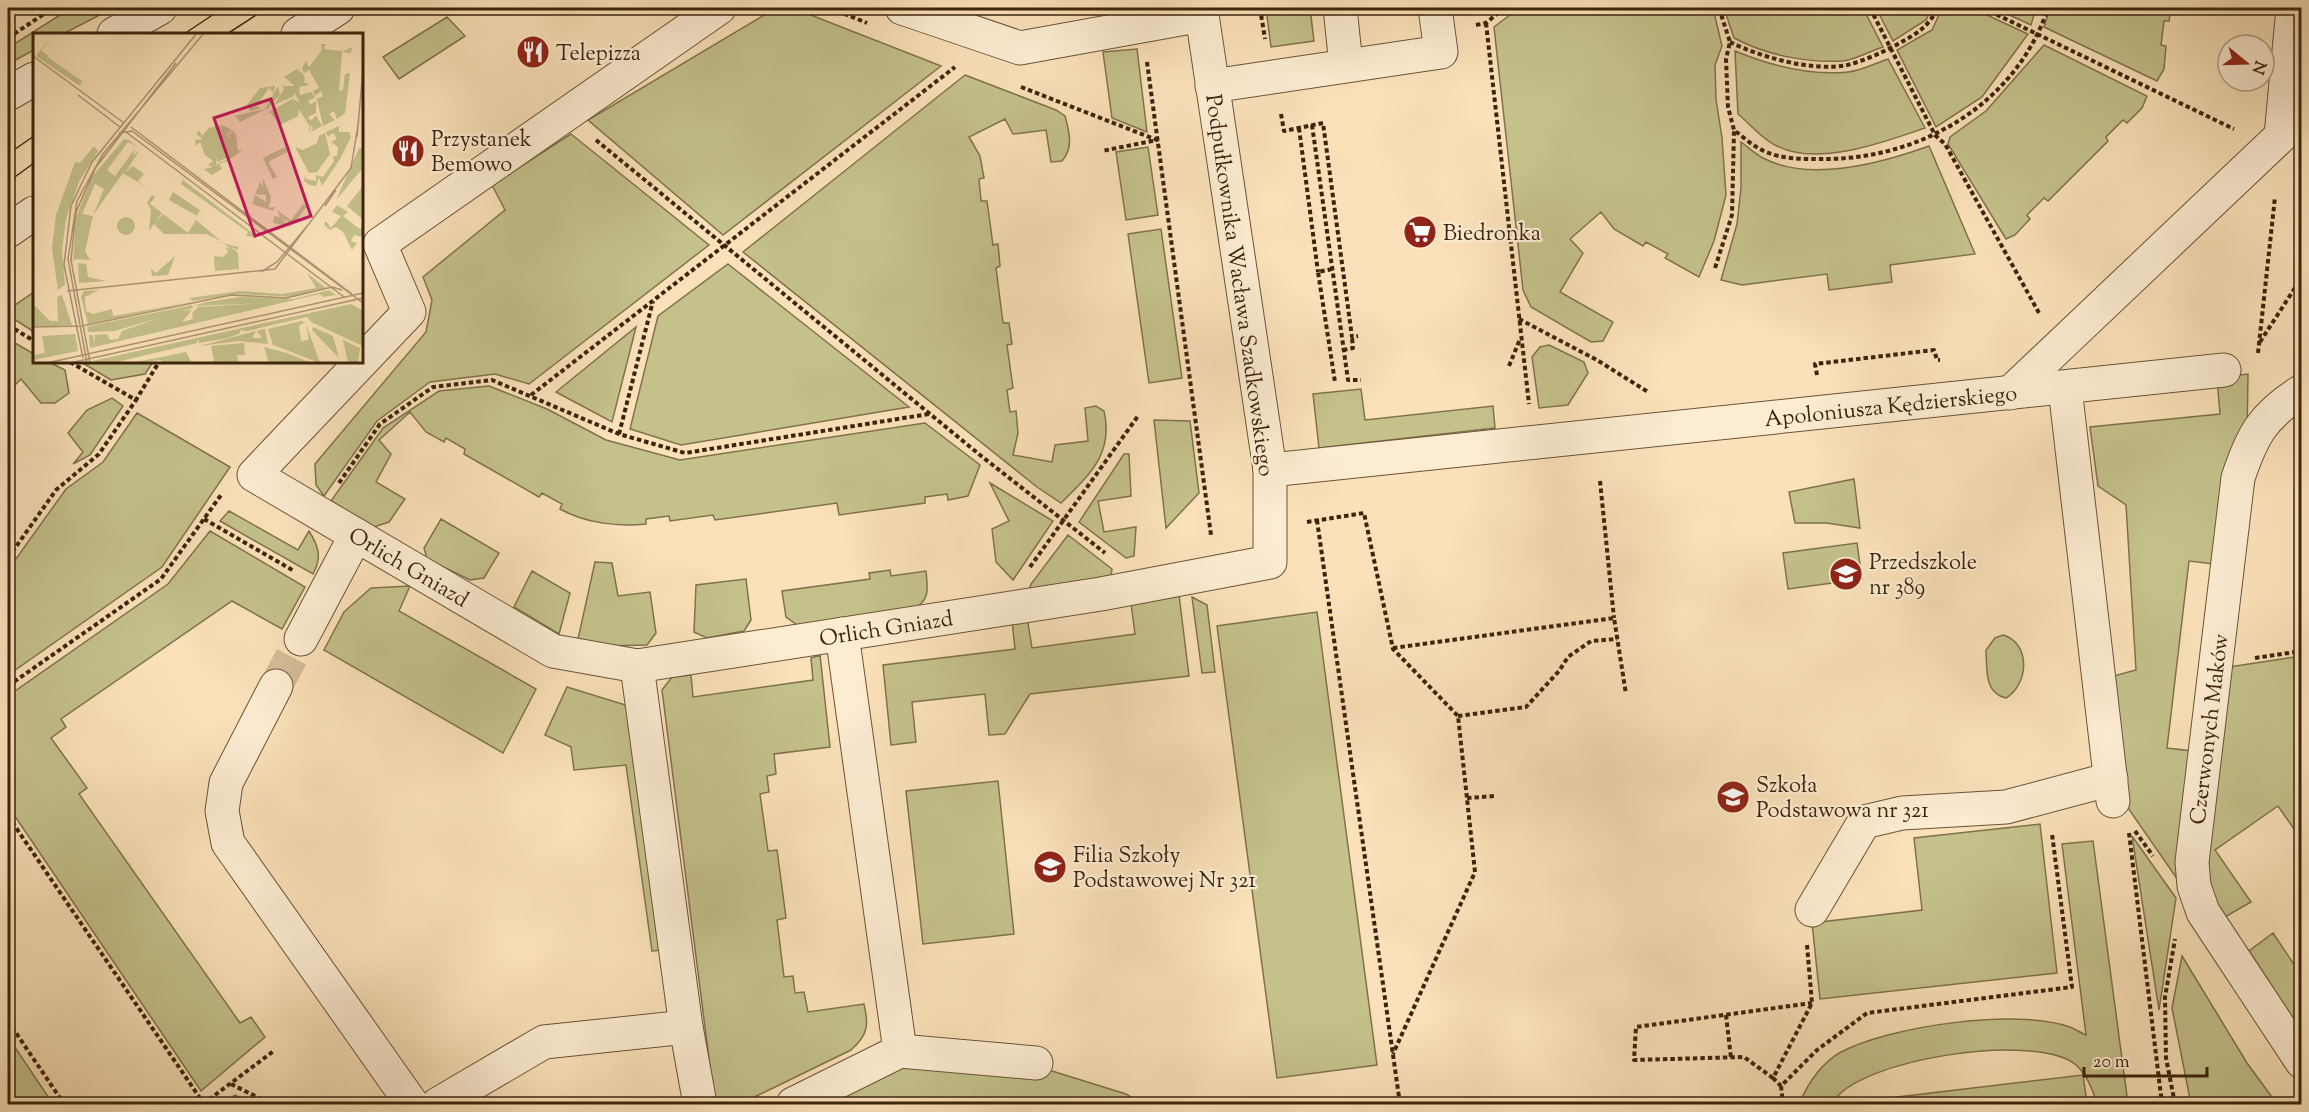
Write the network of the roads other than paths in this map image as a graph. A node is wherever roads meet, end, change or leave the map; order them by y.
1 (160, 8) edge
2 (338, 8) edge
3 (719, 8) edge
4 (902, 8) edge
5 (1340, 8) edge
6 (1435, 8) edge
7 (2293, 8) edge
8 (1202, 11) edge
9 (116, 33) edge
10 (300, 33) edge
11 (1346, 65) junction
12 (33, 80) edge
13 (1212, 86) junction
14 (8, 94) edge
15 (33, 214) edge
16 (8, 231) edge
17 (363, 361) edge
18 (361, 363) edge
19 (2224, 369) dead end
20 (2065, 388) junction
21 (2301, 391) edge
22 (2010, 393) junction
23 (1270, 470) junction
24 (356, 535) junction
25 (1270, 562) joint
26 (842, 634) junction
27 (301, 639) tunnel mouth
28 (637, 666) junction
29 (276, 686) tunnel mouth
30 (1812, 910) road end
31 (686, 1027) junction
32 (900, 1051) junction
33 (2301, 1062) edge
34 (1036, 1063) dead end
35 (412, 1104) edge
36 (438, 1104) edge
37 (700, 1104) edge
38 (793, 1104) edge

1 - 9 street
2 - 10 street
3 - 17 street, Orlich Gniazd
4 - 8 street
5 - 11 street
6 - 11 street
7 - 22 street, Apoloniusza Kędzierskiego
8 - 13 street, Podpułkownika Wacława Szadkowskiego
11 - 13 street
12 - 14 street
13 - 23 street, Podpułkownika Wacława Szadkowskiego
15 - 16 street
18 - 24 street, Orlich Gniazd
19 - 20 street
20 - 22 street
20 - 30 street
21 - 33 street, Czerwonych Maków
22 - 23 street, Apoloniusza Kędzierskiego
23 - 25 street, Podpułkownika Wacława Szadkowskiego
24 - 27 street
24 - 28 street, Orlich Gniazd
25 - 26 street, Orlich Gniazd
26 - 28 street, Orlich Gniazd
26 - 32 street
28 - 31 street
29 - 35 street
31 - 36 street
31 - 37 street
32 - 34 street
32 - 38 street

